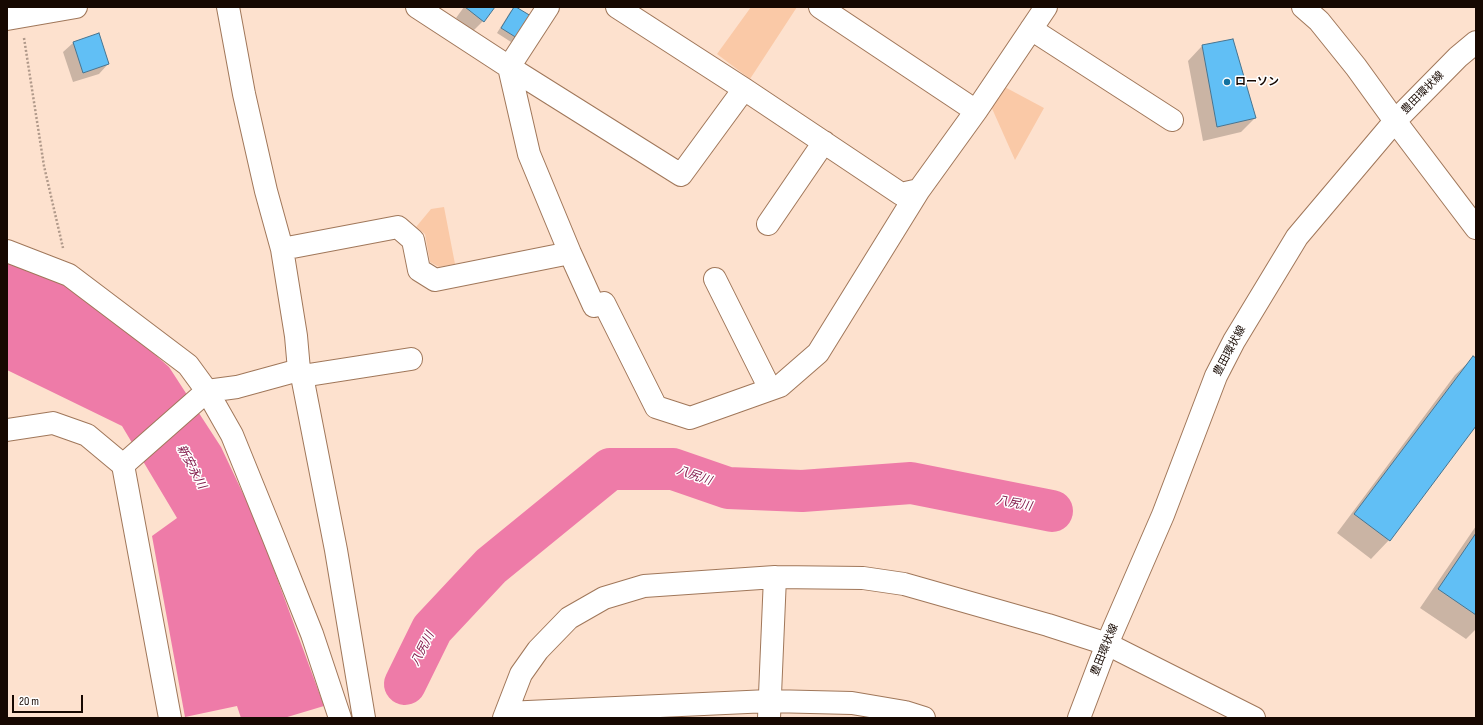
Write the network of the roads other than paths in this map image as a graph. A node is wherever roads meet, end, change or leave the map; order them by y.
1 (76, 7) edge
2 (228, 7) edge
3 (417, 7) edge
4 (548, 7) edge
5 (617, 7) edge
6 (820, 7) edge
7 (1046, 7) edge
8 (1303, 7) edge
9 (14, 18) edge
10 (1031, 28) junction
11 (1476, 42) edge
12 (509, 67) junction
13 (744, 89) junction
14 (976, 111) junction
15 (1172, 120) dead end
16 (1395, 120) junction
17 (824, 142) junction
18 (919, 190) junction
19 (768, 224) dead end
20 (1476, 228) edge
21 (282, 249) junction
22 (7, 251) edge
23 (570, 253) junction
24 (715, 279) dead end
25 (411, 359) dead end
26 (301, 373) junction
27 (770, 389) junction
28 (207, 391) junction
29 (7, 430) edge
30 (123, 465) junction
31 (775, 577) junction
32 (1107, 644) junction
33 (769, 709) edge
34 (359, 716) edge
35 (505, 716) edge
36 (170, 718) edge
37 (340, 718) edge
38 (924, 718) edge
39 (1079, 718) edge
40 (1254, 718) edge

1 - 9 street
2 - 21 street
3 - 12 street
4 - 12 street
5 - 13 street
6 - 14 street
7 - 10 street
8 - 16 street
10 - 14 street
10 - 15 street
11 - 16 street, 豊田環状線
12 - 13 street
12 - 23 street
13 - 17 street
14 - 18 street
16 - 20 street
16 - 32 street, 豊田環状線
17 - 18 street
17 - 19 street
18 - 27 street
21 - 23 street
21 - 26 street
22 - 28 street
23 - 27 street
24 - 27 street
25 - 26 street
26 - 28 street
26 - 34 street
28 - 30 street
28 - 37 street
29 - 30 street
30 - 36 street
31 - 32 street
31 - 33 street
31 - 35 street
32 - 39 street, 豊田環状線
32 - 40 street
33 - 35 street
33 - 38 street

